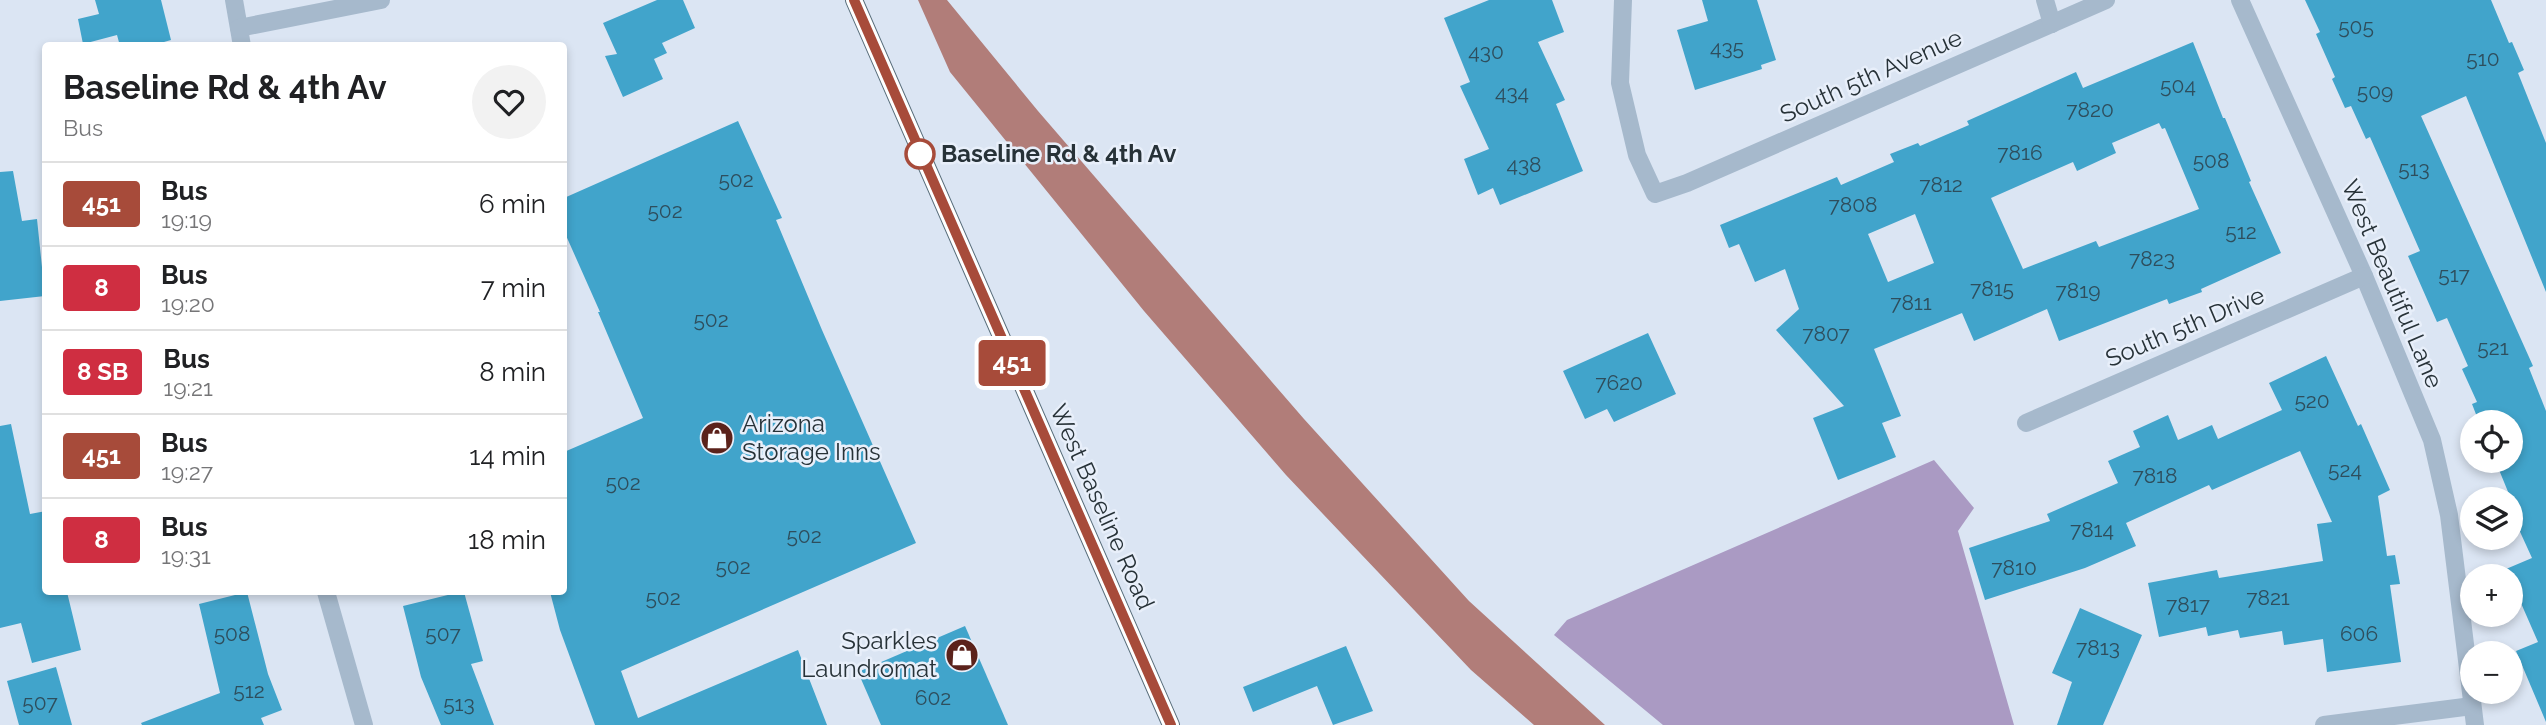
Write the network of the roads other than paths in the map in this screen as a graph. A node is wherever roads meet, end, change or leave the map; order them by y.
1 (234, 0) edge
2 (381, 0) edge
3 (854, 0) edge
4 (1623, 0) edge
5 (2045, 0) edge
6 (2106, 0) edge
7 (2240, 0) edge
8 (2052, 24) junction
9 (240, 37) edge
10 (2364, 276) junction
11 (2026, 423) dead end
12 (327, 595) edge
13 (2472, 706) junction
14 (364, 725) edge
15 (1171, 725) edge
16 (2324, 725) edge
17 (2475, 725) edge

1 - 9 street
2 - 9 street
3 - 15 main road, West Baseline Road
4 - 8 street, South 5th Avenue
5 - 8 street
6 - 8 street, South 5th Avenue
7 - 10 street, West Beautiful Lane
10 - 11 street, South 5th Drive
10 - 13 street, West Beautiful Lane
12 - 14 street
13 - 16 street
13 - 17 street, West Beautiful Lane

